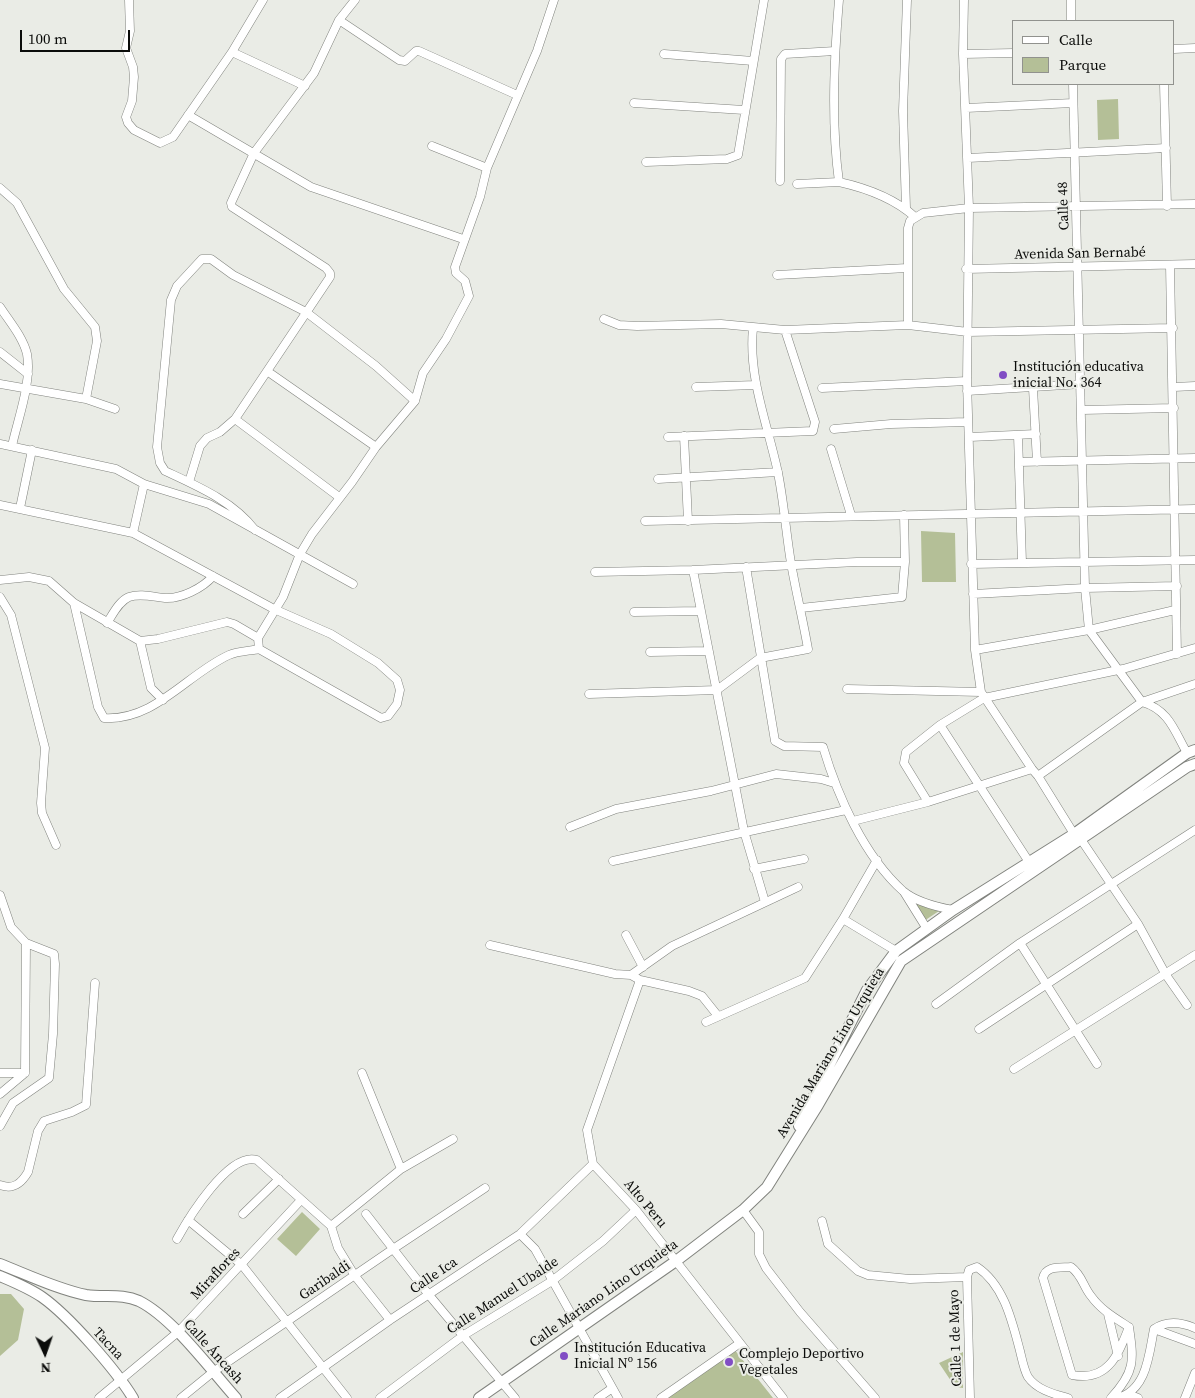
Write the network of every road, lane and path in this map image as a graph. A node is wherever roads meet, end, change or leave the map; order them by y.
1 (129, 0) edge
2 (263, 0) edge
3 (355, 0) edge
4 (554, 0) edge
5 (764, 0) edge
6 (839, 0) edge
7 (907, 0) edge
8 (964, 0) edge
9 (1071, 0) edge
10 (339, 20) junction
11 (1071, 20) edge
12 (1195, 48) edge
13 (1175, 49) edge
14 (835, 51) junction
15 (232, 52) junction
16 (1012, 53) edge
17 (664, 54) dead end
18 (963, 54) junction
19 (754, 61) junction
20 (1073, 85) edge
21 (1164, 85) edge
22 (305, 86) junction
23 (517, 95) junction
24 (634, 103) dead end
25 (1074, 104) junction
26 (966, 108) junction
27 (744, 110) junction
28 (188, 115) junction
29 (432, 146) dead end
30 (1166, 148) junction
31 (254, 153) junction
32 (1075, 154) junction
33 (968, 158) junction
34 (646, 162) dead end
35 (487, 168) junction
36 (780, 181) dead end
37 (839, 182) junction
38 (797, 184) dead end
39 (2, 193) edge
40 (1195, 204) edge
41 (1076, 205) junction
42 (1167, 206) junction
43 (906, 208) junction
44 (969, 208) junction
45 (916, 216) junction
46 (463, 239) junction
47 (1195, 264) edge
48 (1170, 265) junction
49 (1078, 267) junction
50 (907, 268) junction
51 (966, 269) junction
52 (777, 275) dead end
53 (0, 307) edge
54 (306, 312) junction
55 (604, 319) dead end
56 (908, 326) junction
57 (752, 328) junction
58 (1079, 328) junction
59 (1173, 328) junction
60 (785, 330) junction
61 (968, 332) junction
62 (0, 352) edge
63 (268, 372) junction
64 (28, 374) junction
65 (967, 381) junction
66 (0, 384) edge
67 (1081, 384) junction
68 (756, 385) junction
69 (696, 386) dead end
70 (1195, 386) edge
71 (1174, 387) junction
72 (822, 388) dead end
73 (1033, 388) junction
74 (25, 390) junction
75 (967, 391) junction
76 (86, 399) junction
77 (415, 401) junction
78 (1174, 408) junction
79 (115, 409) dead end
80 (1082, 410) junction
81 (235, 419) junction
82 (968, 422) junction
83 (834, 428) dead end
84 (766, 432) junction
85 (1036, 434) junction
86 (1018, 435) junction
87 (684, 436) junction
88 (970, 436) junction
89 (668, 437) dead end
90 (0, 444) edge
91 (12, 446) junction
92 (376, 447) junction
93 (831, 449) dead end
94 (32, 450) junction
95 (1195, 458) edge
96 (1175, 459) junction
97 (1083, 460) junction
98 (1019, 462) junction
99 (1037, 462) junction
100 (778, 472) junction
101 (685, 478) junction
102 (658, 479) dead end
103 (189, 482) junction
104 (144, 484) junction
105 (339, 497) junction
106 (0, 505) edge
107 (20, 508) junction
108 (1176, 509) junction
109 (1195, 509) edge
110 (1084, 512) junction
111 (1021, 514) junction
112 (850, 515) junction
113 (904, 515) junction
114 (970, 515) junction
115 (785, 518) junction
116 (688, 520) junction
117 (644, 522) dead end
118 (255, 530) junction
119 (133, 533) junction
120 (300, 554) junction
121 (1085, 560) junction
122 (1176, 560) junction
123 (1195, 560) edge
124 (905, 562) junction
125 (1022, 563) junction
126 (791, 564) junction
127 (971, 564) junction
128 (746, 567) junction
129 (693, 570) junction
130 (595, 572) dead end
131 (213, 576) junction
132 (0, 580) edge
133 (353, 584) dead end
134 (1177, 586) junction
135 (1085, 588) junction
136 (973, 594) junction
137 (0, 597) edge
138 (74, 603) junction
139 (801, 608) junction
140 (274, 609) junction
141 (1175, 610) junction
142 (701, 611) junction
143 (634, 612) dead end
144 (107, 623) junction
145 (1089, 630) junction
146 (258, 638) junction
147 (140, 641) junction
148 (1195, 648) edge
149 (259, 649) junction
150 (975, 650) junction
151 (708, 651) junction
152 (650, 652) dead end
153 (1177, 654) junction
154 (760, 658) junction
155 (1117, 670) junction
156 (1195, 684) edge
157 (848, 689) dead end
158 (716, 690) junction
159 (589, 694) dead end
160 (983, 695) junction
161 (162, 700) junction
162 (1142, 702) junction
163 (940, 725) junction
164 (1191, 751) edge
165 (1195, 764) edge
166 (1032, 769) junction
167 (1038, 776) junction
168 (834, 783) junction
169 (735, 784) junction
170 (979, 786) junction
171 (928, 802) junction
172 (846, 810) junction
173 (854, 821) junction
174 (570, 826) dead end
175 (744, 830) junction
176 (1195, 830) edge
177 (1077, 836) junction
178 (56, 845) dead end
179 (804, 859) dead end
180 (877, 860) junction
181 (613, 861) dead end
182 (1029, 862) junction
183 (754, 869) junction
184 (1111, 884) junction
185 (798, 888) dead end
186 (904, 892) junction
187 (0, 896) edge
188 (765, 902) junction
189 (953, 910) junction
190 (843, 919) junction
191 (1138, 924) junction
192 (927, 929) junction
193 (626, 935) dead end
194 (26, 943) junction
195 (1020, 943) junction
196 (490, 945) dead end
197 (896, 952) junction
198 (1195, 955) edge
199 (643, 967) junction
200 (1166, 974) junction
201 (631, 975) junction
202 (640, 980) junction
203 (95, 983) dead end
204 (1046, 986) junction
205 (936, 1004) dead end
206 (1187, 1005) dead end
207 (718, 1016) junction
208 (706, 1022) dead end
209 (979, 1029) dead end
210 (1076, 1030) junction
211 (1097, 1064) dead end
212 (1014, 1069) dead end
213 (0, 1073) edge
214 (26, 1073) junction
215 (362, 1073) dead end
216 (0, 1094) edge
217 (0, 1126) edge
218 (453, 1139) dead end
219 (784, 1158) junction
220 (593, 1164) junction
221 (401, 1169) junction
222 (279, 1179) junction
223 (0, 1185) edge
224 (485, 1188) dead end
225 (301, 1200) junction
226 (636, 1210) junction
227 (743, 1210) junction
228 (243, 1214) dead end
229 (366, 1214) dead end
230 (188, 1220) junction
231 (822, 1221) dead end
232 (331, 1226) junction
233 (520, 1234) junction
234 (177, 1239) dead end
235 (393, 1248) junction
236 (676, 1261) junction
237 (0, 1264) edge
238 (242, 1265) junction
239 (0, 1276) edge
240 (355, 1276) junction
241 (967, 1277) junction
242 (552, 1281) junction
243 (429, 1295) junction
244 (1108, 1314) junction
245 (390, 1320) junction
246 (286, 1323) junction
247 (580, 1327) junction
248 (1129, 1327) junction
249 (1195, 1328) edge
250 (1154, 1329) junction
251 (178, 1332) junction
252 (464, 1335) junction
253 (740, 1342) junction
254 (1195, 1344) edge
255 (1118, 1356) junction
256 (323, 1369) junction
257 (213, 1372) junction
258 (1195, 1373) edge
259 (122, 1380) junction
260 (502, 1382) junction
261 (611, 1389) junction
262 (1128, 1394) junction
263 (99, 1398) edge
264 (133, 1398) edge
265 (181, 1398) edge
266 (236, 1398) edge
267 (280, 1398) edge
268 (347, 1398) edge
269 (380, 1398) edge
270 (480, 1398) edge
271 (514, 1398) edge
272 (598, 1398) edge
273 (618, 1398) edge
274 (661, 1398) edge
275 (783, 1398) edge
276 (875, 1398) edge
277 (970, 1398) edge
278 (1068, 1398) edge
279 (1111, 1398) edge
280 (1117, 1398) edge
281 (1138, 1398) edge
282 (1185, 1398) edge

1 - 28 street
2 - 15 street
3 - 10 street
4 - 23 street
5 - 19 street
6 - 14 street
7 - 43 street
8 - 18 street
9 - 11 street
10 - 22 street
10 - 23 street
12 - 13 street
14 - 36 street
14 - 37 street
15 - 22 street
15 - 28 street
16 - 18 street
17 - 19 street
18 - 26 street
19 - 27 street
20 - 25 street, Calle 48
21 - 30 street
22 - 31 street
23 - 35 street
24 - 27 street
25 - 26 street
25 - 32 street, Calle 48
26 - 33 street
27 - 34 street
28 - 31 street
29 - 35 street
30 - 32 street
30 - 42 street
31 - 46 street
31 - 54 street
32 - 33 street
32 - 41 street, Calle 48
33 - 44 street
35 - 46 street
37 - 38 street
37 - 43 street
39 - 76 street
40 - 42 street
41 - 42 street
41 - 44 street
41 - 49 street, Calle 48
43 - 45 street
44 - 45 street
44 - 51 street
45 - 50 street
46 - 77 street
47 - 48 street, Avenida San Bernabé
48 - 49 street, Avenida San Bernabé
48 - 59 street
49 - 51 street, Avenida San Bernabé
49 - 58 street, Calle 48
50 - 52 street
50 - 56 street
51 - 61 street
53 - 64 street
54 - 63 street
54 - 77 street
54 - 103 street
55 - 57 street
56 - 60 street
56 - 61 street
57 - 60 street
57 - 68 street
58 - 59 street
58 - 61 street
58 - 67 street, Calle 48
59 - 71 street
60 - 84 street
61 - 65 street
62 - 64 street
63 - 81 street
63 - 92 street
64 - 74 street
65 - 72 street
65 - 75 street
66 - 74 street
67 - 73 street
67 - 80 street, Calle 48
68 - 69 street
68 - 84 street
70 - 71 street
71 - 78 street
73 - 75 street
73 - 85 street
74 - 76 street
74 - 91 street
75 - 82 street
76 - 79 street
77 - 92 street
78 - 80 street
78 - 96 street
80 - 97 street, Calle 48
81 - 103 street
81 - 105 street
82 - 83 street
82 - 88 street
84 - 87 street
84 - 100 street
85 - 86 street
85 - 99 street
86 - 88 street
86 - 98 street
87 - 89 street
87 - 101 street
88 - 114 street
90 - 91 street
91 - 94 street
92 - 105 street
93 - 112 street
94 - 104 street
94 - 107 street
95 - 96 street
96 - 97 street
96 - 108 street
97 - 99 street
97 - 110 street, Calle 48
98 - 99 street
98 - 111 street
100 - 101 street
100 - 115 street
101 - 102 street
101 - 116 street
103 - 118 street
104 - 118 street
104 - 119 street
105 - 120 street
106 - 107 street
107 - 119 street
108 - 109 street
108 - 110 street
108 - 122 street
110 - 111 street
110 - 121 street, Calle 48
111 - 114 street
111 - 125 street
112 - 113 street
112 - 115 street
113 - 114 street
113 - 124 street
114 - 127 street
115 - 116 street
115 - 126 street
116 - 117 street
118 - 120 street
119 - 131 street
120 - 133 street
120 - 140 street
121 - 122 street
121 - 125 street
121 - 135 street, Calle 48
122 - 123 street
122 - 134 street
124 - 126 street
124 - 139 street
125 - 127 street
126 - 128 street
126 - 139 street
127 - 136 street
128 - 129 street
128 - 154 street
129 - 130 street
129 - 142 street
131 - 140 street
131 - 144 street
132 - 138 street
134 - 135 street
134 - 141 street
135 - 136 street
135 - 145 street, Calle 48
136 - 150 street
137 - 178 street
138 - 144 street
138 - 161 street
139 - 154 street
140 - 146 street
140 - 149 street
141 - 145 street
141 - 153 street
142 - 143 street
142 - 151 street
144 - 147 street
145 - 150 street
145 - 155 street
146 - 147 street
146 - 149 street
147 - 161 street
148 - 153 street
149 - 161 street
150 - 160 street
151 - 152 street
151 - 158 street
153 - 155 street
154 - 158 street
154 - 168 street
155 - 160 street
155 - 162 street
156 - 162 street
157 - 160 street
158 - 159 street
158 - 169 street
160 - 163 street
160 - 166 street
162 - 164 street
162 - 167 street
163 - 170 street
163 - 171 street
164 - 177 main road, Avenida Mariano Lino Urquieta
165 - 177 main road, Avenida Mariano Lino Urquieta
166 - 167 street
166 - 170 street
167 - 177 street
168 - 169 street
168 - 172 street
169 - 174 street
169 - 175 street
170 - 171 street
170 - 182 street
171 - 173 street
172 - 173 street
172 - 175 street
173 - 180 street
175 - 181 street
175 - 183 street
176 - 184 street
177 - 182 main road, Avenida Mariano Lino Urquieta
177 - 184 street
177 - 219 main road, Avenida Mariano Lino Urquieta
179 - 183 street
180 - 186 street
180 - 190 street
182 - 189 main road, Avenida Mariano Lino Urquieta
183 - 188 street
184 - 191 street
184 - 195 street
185 - 188 street
186 - 189 street
186 - 192 street
187 - 194 street
188 - 199 street
189 - 192 main road, Avenida Mariano Lino Urquieta
190 - 197 street
190 - 207 street
191 - 200 street
191 - 204 street
192 - 197 main road, Avenida Mariano Lino Urquieta
193 - 199 street
194 - 214 street
194 - 217 street
195 - 204 street
195 - 205 street
196 - 201 street
197 - 219 main road, Avenida Mariano Lino Urquieta
198 - 200 street
199 - 201 street
200 - 206 street
200 - 210 street
201 - 202 street
202 - 207 street
202 - 220 street
203 - 223 street
204 - 209 street
204 - 210 street
207 - 208 street
210 - 211 street
210 - 212 street
213 - 214 street
214 - 216 street
215 - 221 street
218 - 221 street
219 - 227 main road, Calle Mariano Lino Urquieta
220 - 226 street, Alto Peru
220 - 233 street, Calle Ica
221 - 232 street
222 - 225 street
222 - 228 street
222 - 230 street
224 - 235 street, Garibaldi
225 - 232 street
225 - 238 street, Miraflores
226 - 236 street, Alto Peru
226 - 242 street, Calle Manuel Ubalde
227 - 236 main road, Calle Mariano Lino Urquieta
227 - 276 street
229 - 235 street
230 - 234 street
230 - 238 street
231 - 241 street
232 - 240 street
233 - 242 street
233 - 243 street, Calle Ica
235 - 240 street, Garibaldi
235 - 243 street
236 - 247 main road, Calle Mariano Lino Urquieta
236 - 253 street, Alto Peru
237 - 251 main road, Calle Áncash
238 - 246 street
238 - 251 street, Miraflores
239 - 259 main road, Tacna
240 - 245 street
240 - 246 street, Garibaldi
241 - 277 street, Calle 1 de Mayo
241 - 278 street
242 - 247 street
242 - 252 street, Calle Manuel Ubalde
243 - 245 street, Calle Ica
243 - 252 street
244 - 248 street
244 - 255 street
244 - 255 street
245 - 256 street, Calle Ica
246 - 256 street
246 - 257 street, Garibaldi
247 - 260 main road, Calle Mariano Lino Urquieta
247 - 261 street
248 - 255 street
248 - 279 street
249 - 250 street
250 - 254 street
250 - 262 street
251 - 257 main road, Calle Áncash
251 - 259 street, Miraflores
252 - 260 street
252 - 269 street, Calle Manuel Ubalde
253 - 274 street
253 - 275 street, Alto Peru
256 - 267 street, Calle Ica
256 - 268 street
257 - 265 street, Garibaldi
257 - 266 main road, Calle Áncash
258 - 282 street
259 - 263 street, Miraflores
259 - 264 main road, Tacna
260 - 270 main road, Calle Mariano Lino Urquieta
260 - 271 street
261 - 272 street
261 - 273 street
262 - 280 street
262 - 281 street

